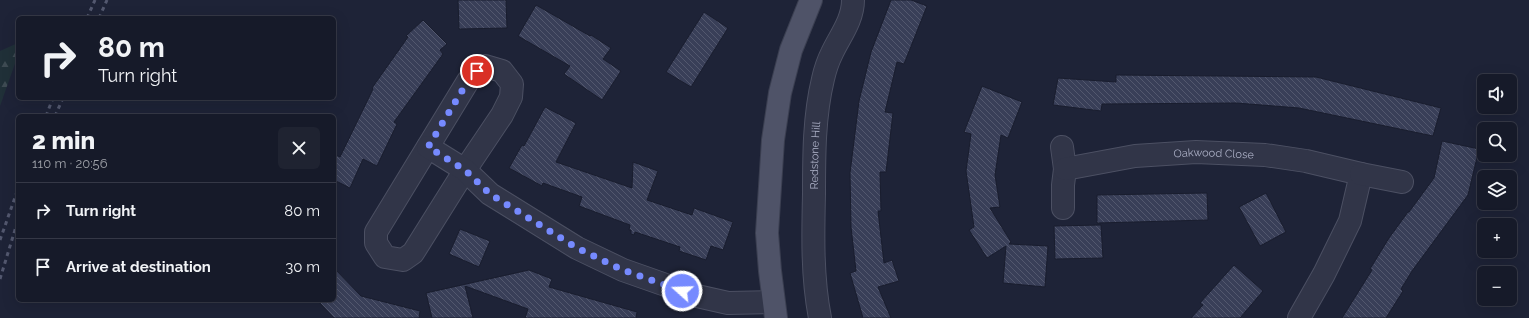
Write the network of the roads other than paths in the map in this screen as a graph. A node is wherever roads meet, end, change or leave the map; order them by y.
1 (811, 0) edge
2 (853, 0) edge
3 (428, 147) junction
4 (1062, 147) dead end
5 (1065, 169) junction
6 (465, 170) junction
7 (1361, 174) junction
8 (1402, 182) dead end
9 (1064, 208) dead end
10 (775, 310) edge
11 (820, 318) edge
12 (1300, 318) edge

1 - 10 main road
2 - 11 street, Redstone Hill
3 - 6 street
3 - 6 street
3 - 6 street
4 - 5 street
5 - 7 street, Oakwood Close
5 - 9 street
6 - 10 street
7 - 8 street, Oakwood Close
7 - 12 street

